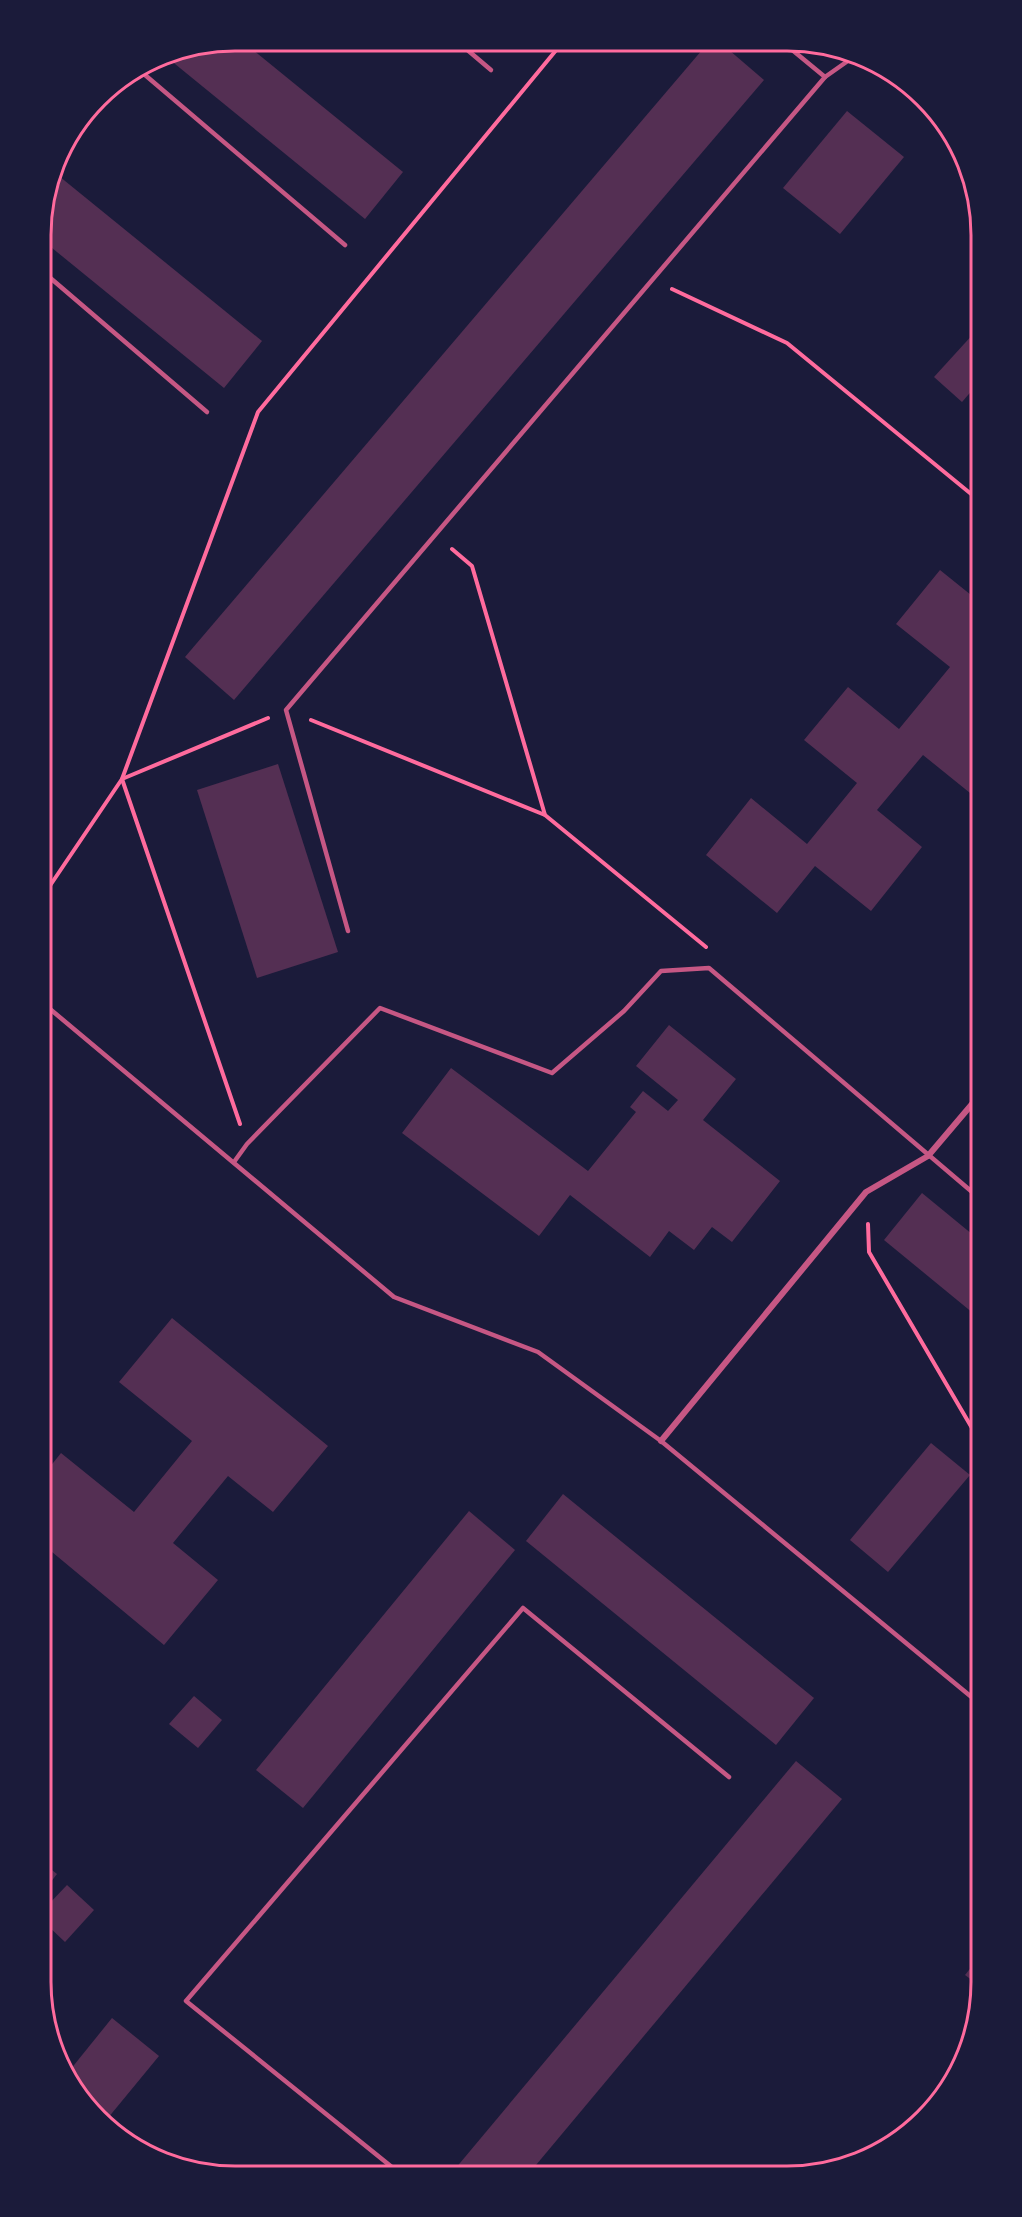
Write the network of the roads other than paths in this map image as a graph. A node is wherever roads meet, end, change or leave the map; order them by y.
1 (469, 51) edge
2 (794, 52) edge
3 (847, 61) edge
4 (491, 70) dead end
5 (145, 75) edge
6 (825, 77) junction
7 (345, 245) dead end
8 (51, 279) edge
9 (207, 412) dead end
10 (348, 931) dead end
11 (51, 1010) edge
12 (971, 1105) edge
13 (928, 1156) junction
14 (234, 1162) junction
15 (971, 1191) edge
16 (661, 1441) junction
17 (971, 1697) edge
18 (729, 1777) dead end
19 (391, 2166) edge

1 - 4 lane
2 - 6 lane
3 - 6 lane
5 - 7 lane
6 - 10 lane
8 - 9 lane
11 - 14 lane
12 - 13 street
13 - 14 lane
13 - 15 lane
13 - 16 street
14 - 16 lane
16 - 17 lane
18 - 19 lane

